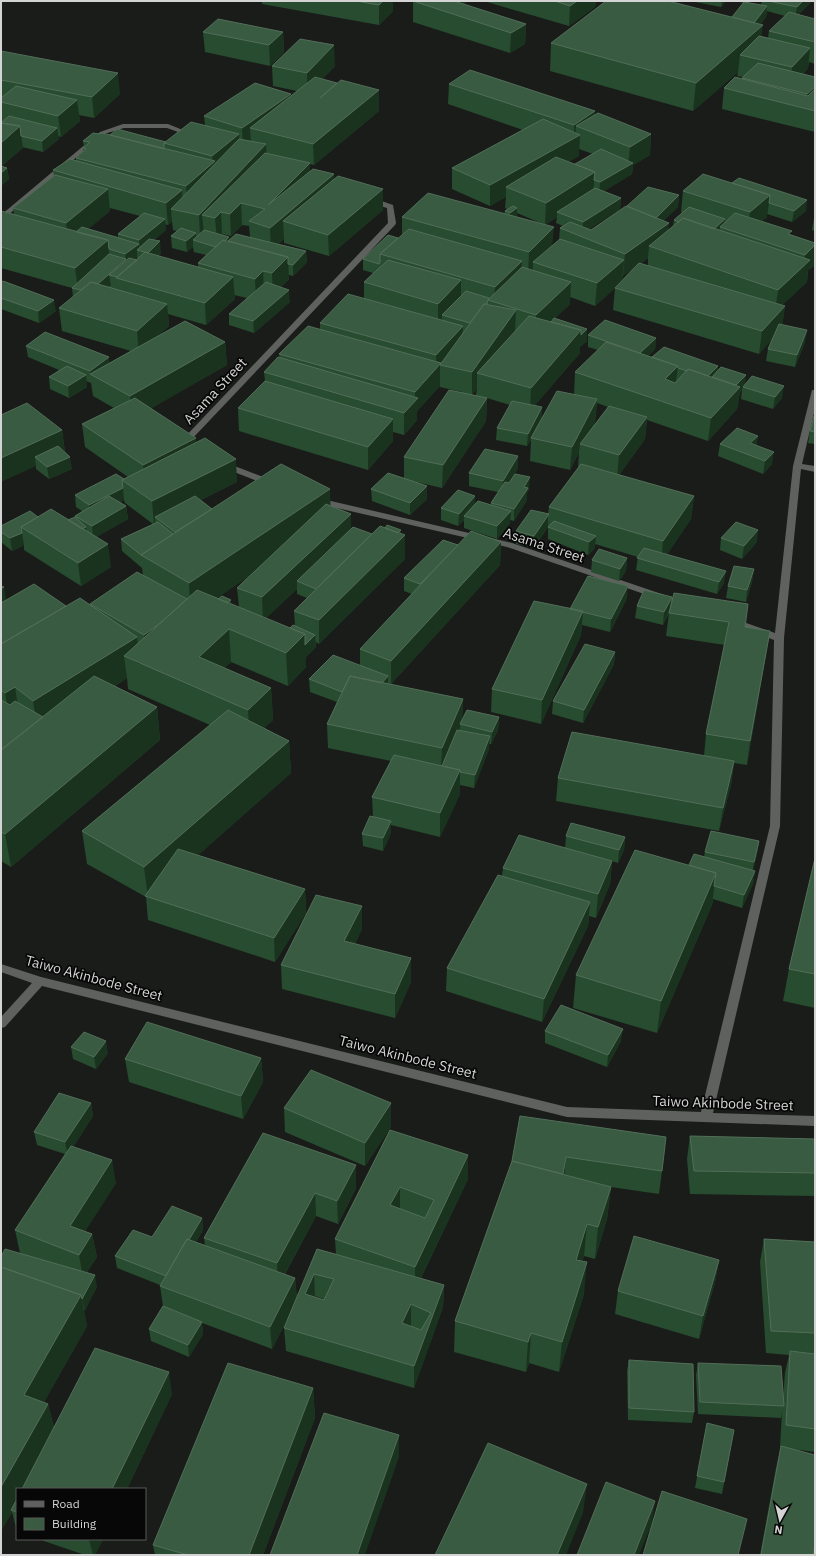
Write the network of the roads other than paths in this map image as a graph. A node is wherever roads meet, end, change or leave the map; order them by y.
1 (196, 137) edge
2 (363, 197) edge
3 (1, 219) edge
4 (815, 392) edge
5 (193, 449) edge
6 (218, 462) edge
7 (797, 466) junction
8 (815, 469) edge
9 (283, 488) edge
10 (312, 499) edge
11 (697, 609) edge
12 (727, 620) edge
13 (779, 638) junction
14 (1, 968) edge
15 (40, 981) junction
16 (1, 1024) edge
17 (706, 1118) junction
18 (815, 1121) edge

1 - 3 street
2 - 5 street, Asama Street
4 - 7 street
6 - 9 street
7 - 8 street
7 - 13 street
10 - 11 street, Asama Street
12 - 13 street
13 - 17 street
14 - 15 street, Taiwo Akinbode Street
15 - 16 street
15 - 17 street, Taiwo Akinbode Street
17 - 18 street, Taiwo Akinbode Street

